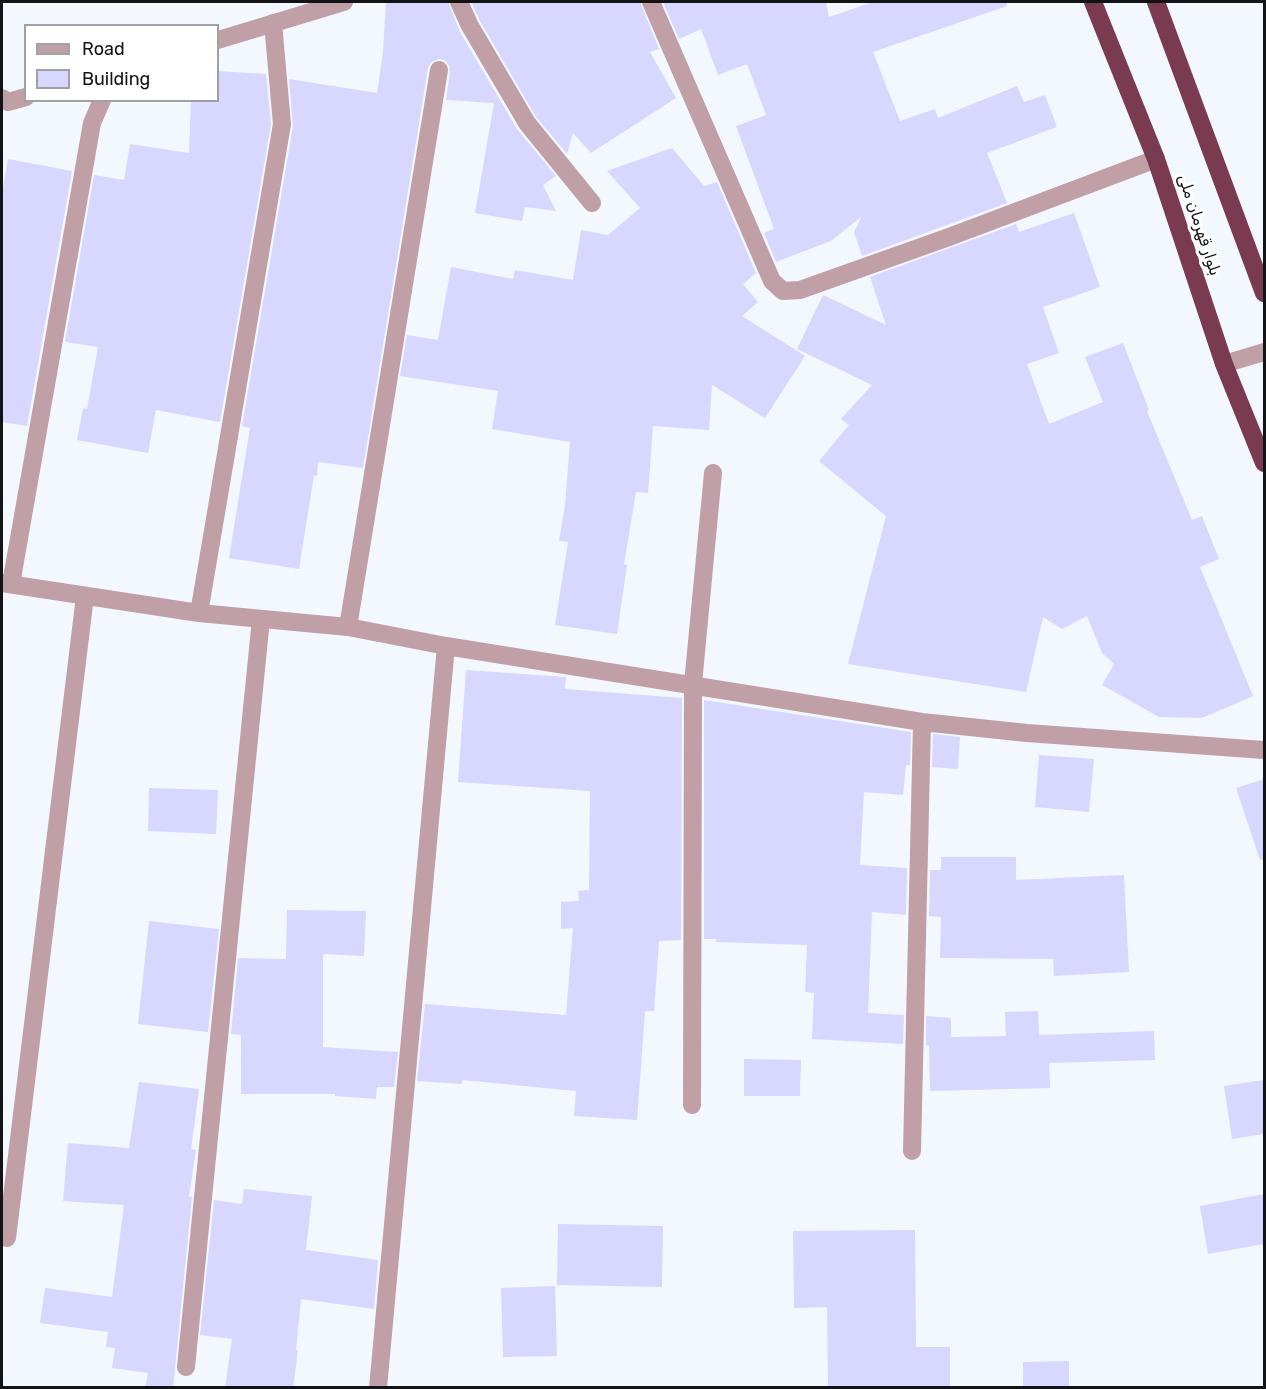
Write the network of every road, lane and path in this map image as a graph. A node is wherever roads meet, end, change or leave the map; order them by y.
1 (344, 2) edge
2 (459, 2) edge
3 (651, 2) edge
4 (1093, 2) edge
5 (1156, 2) edge
6 (273, 23) junction
7 (219, 40) edge
8 (439, 70) dead end
9 (2, 98) edge
10 (24, 98) edge
11 (101, 102) edge
12 (1156, 159) junction
13 (592, 203) dead end
14 (1264, 293) edge
15 (1264, 352) edge
16 (1224, 364) junction
17 (1264, 463) edge
18 (713, 473) dead end
19 (6, 583) edge
20 (85, 596) junction
21 (199, 613) junction
22 (261, 619) junction
23 (348, 627) junction
24 (446, 646) junction
25 (693, 684) junction
26 (922, 722) junction
27 (1264, 750) edge
28 (692, 1105) dead end
29 (912, 1152) dead end
30 (7, 1238) dead end
31 (186, 1367) dead end
32 (378, 1388) edge

1 - 6 street
2 - 13 street
3 - 12 street
4 - 12 highway, بلوار قهرمان ملی
5 - 14 highway
6 - 7 street
6 - 21 street
8 - 23 street
9 - 10 street
11 - 19 street
12 - 16 highway, بلوار قهرمان ملی
15 - 16 street
16 - 17 highway, بلوار قهرمان ملی
18 - 25 street
19 - 20 street
20 - 21 street
20 - 30 street
21 - 22 street
22 - 23 street
22 - 31 street
23 - 24 street
24 - 25 street
24 - 32 street
25 - 26 street
25 - 28 street
26 - 27 street
26 - 29 street

